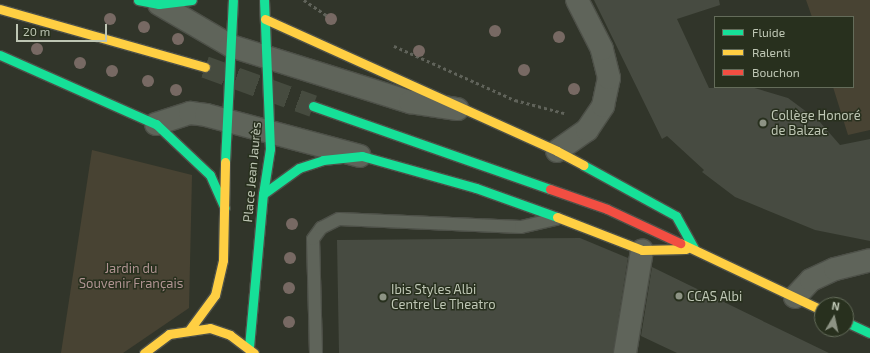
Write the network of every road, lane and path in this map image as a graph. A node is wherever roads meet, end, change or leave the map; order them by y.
1 (192, 0) edge
2 (232, 0) edge
3 (264, 0) edge
4 (304, 0) edge
5 (577, 0) edge
6 (149, 2) edge
7 (0, 9) edge
8 (330, 16) dead end
9 (265, 18) junction
10 (391, 44) dead end
11 (231, 46) junction
12 (0, 55) edge
13 (267, 57) junction
14 (205, 67) tunnel mouth
15 (313, 106) tunnel mouth
16 (462, 110) junction
17 (227, 120) junction
18 (593, 120) junction
19 (156, 124) junction
20 (270, 132) junction
21 (557, 150) junction
22 (362, 156) junction
23 (263, 194) junction
24 (225, 208) junction
25 (563, 218) junction
26 (694, 249) junction
27 (642, 250) junction
28 (870, 260) edge
29 (795, 298) junction
30 (814, 306) edge
31 (854, 326) edge
32 (190, 329) junction
33 (870, 333) edge
34 (252, 350) edge
35 (144, 353) edge
36 (316, 353) edge
37 (625, 353) edge

1 - 6 main road
2 - 11 main road, Place Jean Jaurès
3 - 9 main road, Place Jean Jaurès
4 - 8 path
5 - 18 street
6 - 11 street
7 - 14 main road
9 - 13 main road, Place Jean Jaurès
9 - 16 main road
10 - 18 path
11 - 13 street
11 - 17 main road, Place Jean Jaurès
12 - 19 main road
13 - 16 street
13 - 20 main road, Place Jean Jaurès
15 - 26 main road
16 - 21 main road
17 - 19 street
17 - 20 street
17 - 24 main road, Place Jean Jaurès
18 - 21 street
19 - 24 main road
20 - 22 street
20 - 23 main road, Place Jean Jaurès
21 - 26 main road
22 - 23 main road
22 - 25 main road
23 - 34 main road, Place Jean Jaurès
24 - 32 main road, Place Jean Jaurès
25 - 27 main road
25 - 36 lane
26 - 27 main road
26 - 29 main road
27 - 37 street
28 - 29 street
29 - 30 main road
31 - 33 main road
32 - 34 main road, Place Jean Jaurès
32 - 35 main road, Place Jean Jaurès

